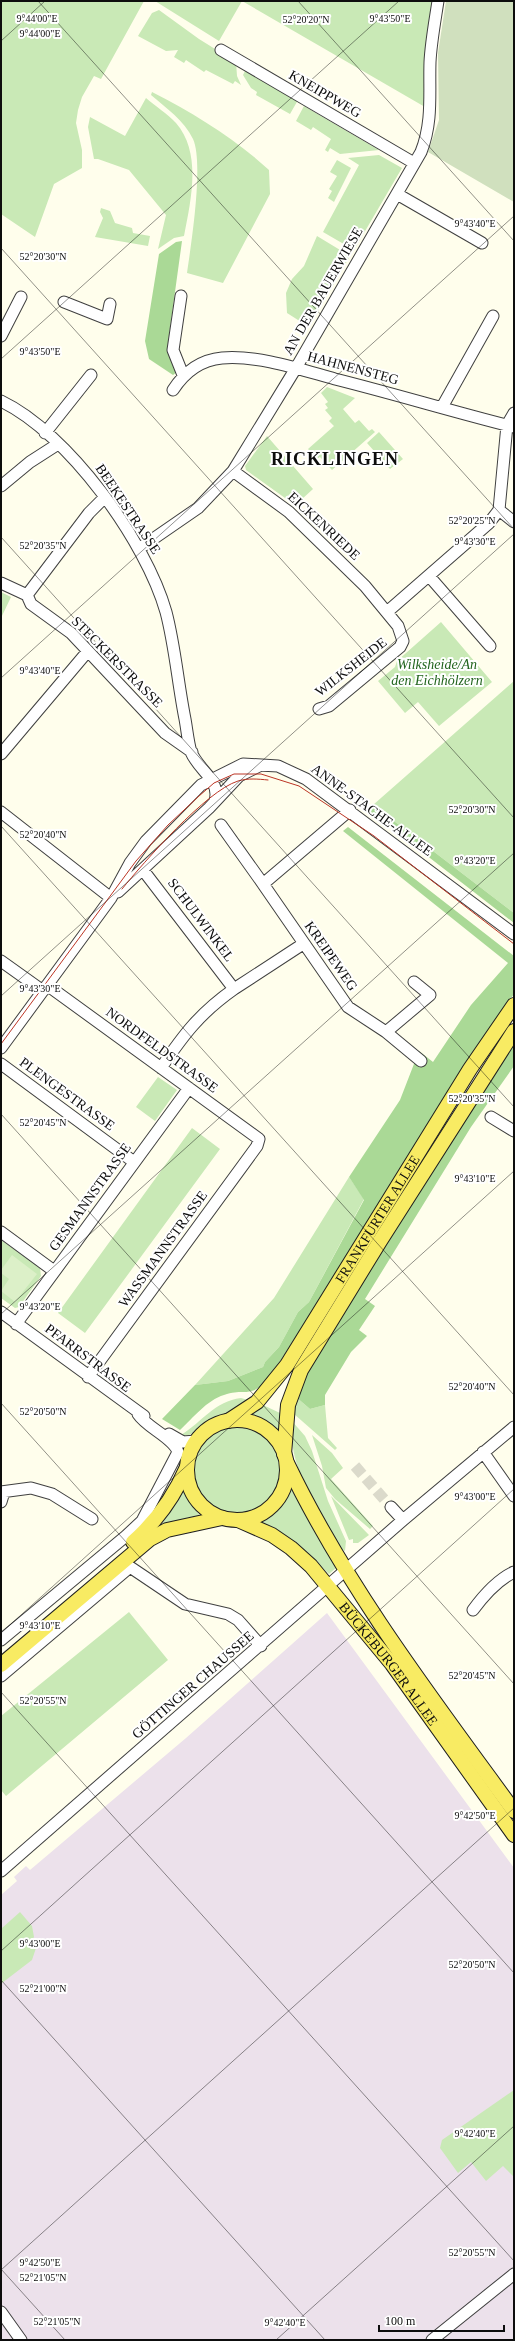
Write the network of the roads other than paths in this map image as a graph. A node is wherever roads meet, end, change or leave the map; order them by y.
1 (438, 1) edge
2 (221, 50) dead end
3 (414, 163) junction
4 (397, 194) junction
5 (482, 243) dead end
6 (181, 296) dead end
7 (21, 297) dead end
8 (64, 302) dead end
9 (110, 304) dead end
10 (493, 316) dead end
11 (1, 336) edge
12 (296, 368) junction
13 (90, 375) dead end
14 (183, 375) junction
15 (173, 390) dead end
16 (1, 402) edge
17 (442, 407) junction
18 (514, 413) edge
19 (511, 426) edge
20 (45, 433) junction
21 (58, 444) junction
22 (233, 471) junction
23 (1, 486) edge
24 (104, 498) junction
25 (500, 510) junction
26 (514, 522) edge
27 (140, 548) junction
28 (429, 576) junction
29 (1, 583) edge
30 (27, 595) junction
31 (387, 612) junction
32 (490, 646) dead end
33 (88, 652) junction
34 (320, 709) dead end
35 (192, 752) junction
36 (1, 754) edge
37 (264, 764) junction
38 (237, 778) junction
39 (211, 779) junction
40 (215, 801) junction
41 (350, 810) junction
42 (1, 812) edge
43 (221, 825) dead end
44 (143, 870) junction
45 (263, 884) junction
46 (111, 898) junction
47 (514, 934) edge
48 (304, 944) junction
49 (1, 961) edge
50 (414, 982) dead end
51 (45, 988) junction
52 (234, 989) junction
53 (514, 1005) edge
54 (514, 1031) edge
55 (386, 1032) junction
56 (1, 1048) edge
57 (421, 1061) dead end
58 (1, 1064) edge
59 (161, 1068) junction
60 (189, 1088) junction
61 (492, 1117) dead end
62 (514, 1131) edge
63 (259, 1138) joint
64 (134, 1162) junction
65 (1, 1232) edge
66 (54, 1271) junction
67 (1, 1312) edge
68 (16, 1324) junction
69 (88, 1377) junction
70 (138, 1414) junction
71 (228, 1421) junction
72 (514, 1427) edge
73 (196, 1441) junction
74 (483, 1452) junction
75 (285, 1459) junction
76 (187, 1467) junction
77 (2, 1495) edge
78 (514, 1496) edge
79 (391, 1507) tunnel mouth
80 (222, 1518) junction
81 (92, 1519) dead end
82 (238, 1520) junction
83 (403, 1520) junction
84 (128, 1551) junction
85 (346, 1571) junction
86 (514, 1572) edge
87 (328, 1586) junction
88 (473, 1610) dead end
89 (1, 1640) edge
90 (261, 1646) junction
91 (1, 1654) edge
92 (1, 1665) edge
93 (1, 1676) edge
94 (514, 1811) edge
95 (514, 1835) edge
96 (1, 1871) edge
97 (514, 2274) edge
98 (1, 2312) edge
99 (21, 2340) edge
100 (432, 2340) edge

1 - 3 street, AN DER BAUERWIESE
2 - 3 street, KNEIPPWEG
3 - 4 street, AN DER BAUERWIESE
4 - 5 street
4 - 12 street, AN DER BAUERWIESE
6 - 14 street
7 - 11 street
8 - 9 street
10 - 17 street
12 - 14 street, HAHNENSTEG
12 - 17 street, HAHNENSTEG
12 - 22 street, AN DER BAUERWIESE
13 - 20 street
14 - 15 street, HAHNENSTEG
16 - 20 street, BEEKESTRASSE
17 - 19 street, HAHNENSTEG
18 - 19 street
19 - 25 street
20 - 21 street, BEEKESTRASSE
21 - 23 street
21 - 24 street, BEEKESTRASSE
22 - 27 street, AN DER BAUERWIESE
22 - 31 street, EICKENRIEDE
24 - 27 street, BEEKESTRASSE
24 - 30 street
25 - 26 street
25 - 28 street
27 - 35 street, BEEKESTRASSE
28 - 31 street
28 - 32 street
29 - 30 street, STECKERSTRASSE
30 - 33 street, STECKERSTRASSE
31 - 34 street, WILKSHEIDE
33 - 35 street, STECKERSTRASSE
33 - 36 street
35 - 39 street, BEEKESTRASSE
37 - 38 street, ANNE-STACHE-ALLEE
37 - 39 street, ANNE-STACHE-ALLEE
37 - 41 street, ANNE-STACHE-ALLEE
38 - 39 street, ANNE-STACHE-ALLEE
38 - 40 street, ANNE-STACHE-ALLEE
39 - 40 street, BEEKESTRASSE
39 - 46 street, ANNE-STACHE-ALLEE
40 - 44 street, ANNE-STACHE-ALLEE
41 - 45 street
41 - 47 street, ANNE-STACHE-ALLEE
42 - 46 street
43 - 45 street, KREIPEWEG
44 - 46 street, ANNE-STACHE-ALLEE
44 - 52 street, SCHULWINKEL
45 - 48 street, KREIPEWEG
46 - 51 street
48 - 52 street
48 - 55 street, KREIPEWEG
49 - 51 street, NORDFELDSTRASSE
50 - 55 street
51 - 56 street
51 - 59 street, NORDFELDSTRASSE
52 - 59 street
53 - 71 main road, FRANKFURTER ALLEE
54 - 75 main road, FRANKFURTER ALLEE
55 - 57 street, KREIPEWEG
58 - 64 street, PLENGESTRASSE
59 - 60 street, NORDFELDSTRASSE
60 - 63 street, NORDFELDSTRASSE
60 - 64 street, GESMANNSTRASSE
61 - 62 street
63 - 69 street, WASSMANNSTRASSE
64 - 66 street, GESMANNSTRASSE
65 - 66 street
66 - 68 street, GESMANNSTRASSE
67 - 68 street, PFARRSTRASSE
68 - 69 street, PFARRSTRASSE
69 - 70 street, PFARRSTRASSE
70 - 73 street, PFARRSTRASSE
70 - 84 street, PFARRSTRASSE
71 - 73 main road
71 - 75 main road
72 - 74 street, GÖTTINGER CHAUSSEE
73 - 76 main road
74 - 78 street
74 - 83 street, GÖTTINGER CHAUSSEE
75 - 82 main road
75 - 85 main road, BÜCKEBURGER ALLEE
76 - 80 main road
76 - 84 main road
77 - 81 street
79 - 83 street
80 - 82 main road
80 - 84 main road
82 - 87 main road, BÜCKEBURGER ALLEE
83 - 85 street, GÖTTINGER CHAUSSEE
84 - 89 street
84 - 90 street
84 - 91 main road
84 - 92 main road
84 - 93 street
85 - 87 street, GÖTTINGER CHAUSSEE
85 - 94 main road, BÜCKEBURGER ALLEE
86 - 88 street
87 - 90 street, GÖTTINGER CHAUSSEE
87 - 95 main road, BÜCKEBURGER ALLEE
90 - 96 street, GÖTTINGER CHAUSSEE
97 - 100 street
98 - 99 street

